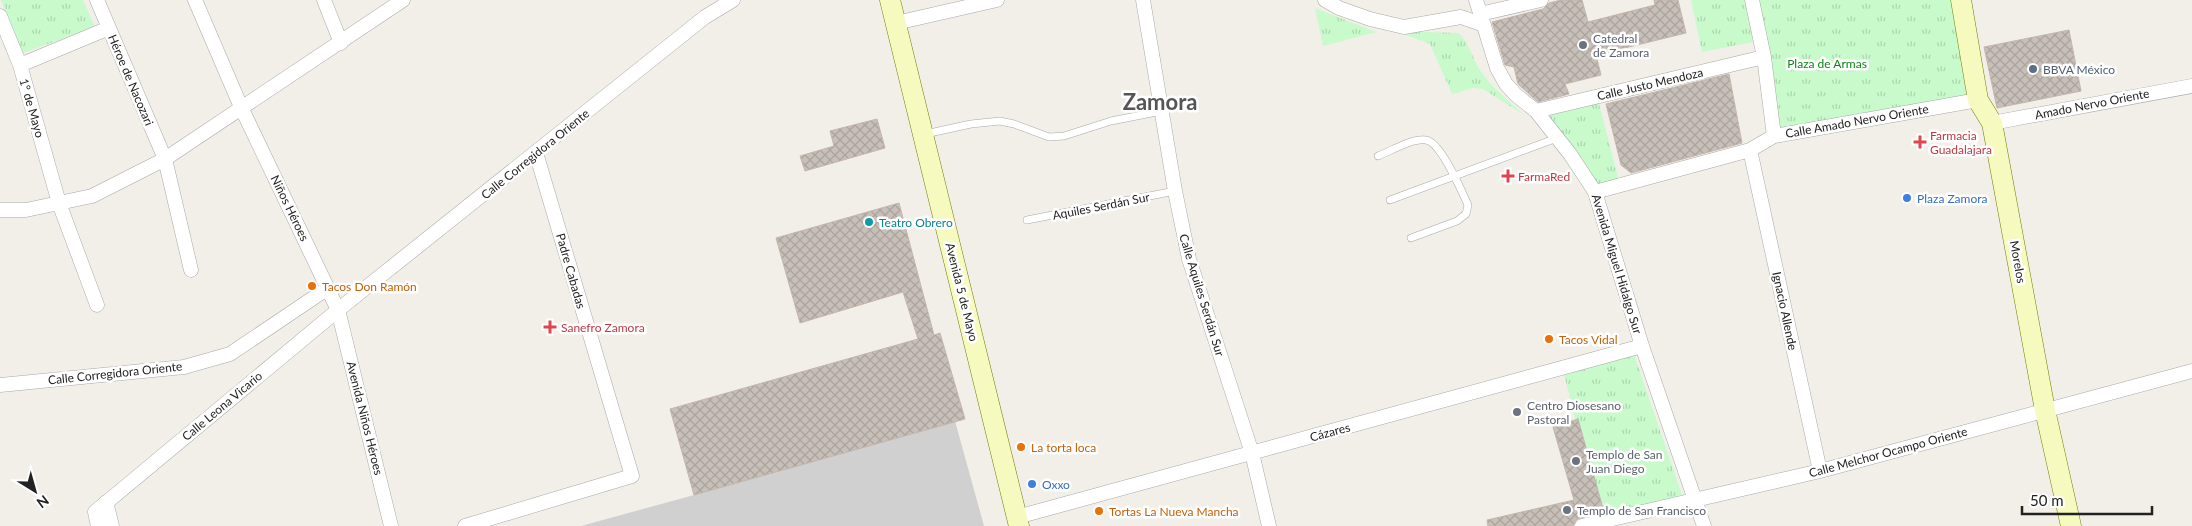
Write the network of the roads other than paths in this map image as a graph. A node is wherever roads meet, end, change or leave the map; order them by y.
1 (97, 0) edge
2 (195, 0) edge
3 (324, 0) edge
4 (402, 0) edge
5 (733, 0) edge
6 (890, 0) edge
7 (997, 0) edge
8 (1143, 0) edge
9 (1325, 0) edge
10 (1476, 0) edge
11 (1541, 0) edge
12 (1752, 0) edge
13 (1961, 0) edge
14 (0, 16) edge
15 (1482, 19) junction
16 (896, 23) junction
17 (109, 28) junction
18 (3, 31) edge
19 (341, 43) junction
20 (1764, 57) junction
21 (20, 65) junction
22 (2192, 86) edge
23 (1978, 100) junction
24 (241, 107) junction
25 (1162, 111) junction
26 (1536, 111) junction
27 (1992, 123) junction
28 (923, 134) junction
29 (1774, 136) junction
30 (1557, 138) junction
31 (1750, 150) junction
32 (536, 153) junction
33 (1378, 156) dead end
34 (165, 159) junction
35 (1454, 176) junction
36 (1175, 191) junction
37 (1595, 192) junction
38 (1390, 200) dead end
39 (59, 203) junction
40 (0, 210) edge
41 (1027, 220) dead end
42 (1411, 238) dead end
43 (191, 270) dead end
44 (328, 288) junction
45 (97, 305) dead end
46 (338, 310) junction
47 (1642, 346) junction
48 (2192, 371) edge
49 (0, 385) edge
50 (2045, 410) junction
51 (1252, 454) junction
52 (1820, 471) junction
53 (1697, 501) junction
54 (106, 502) junction
55 (1018, 521) edge
56 (98, 526) edge
57 (112, 526) edge
58 (391, 526) edge
59 (465, 526) edge
60 (1269, 526) edge
61 (1582, 526) edge
62 (1704, 526) edge
63 (2071, 526) edge

1 - 17 street, Héroe de Nacozari
2 - 24 street, Niños Héroes
3 - 19 street
4 - 19 street
5 - 32 street, Calle Corregidora Oriente
6 - 16 street, Avenida 5 de Mayo
7 - 16 street
8 - 25 street, Calle Aquiles Serdán Sur
9 - 15 street
10 - 15 street, Avenida Miguel Hidalgo Sur
11 - 15 street
12 - 20 street
13 - 23 street, Morelos
14 - 18 street, 1° de Mayo
15 - 26 street, Avenida Miguel Hidalgo Sur
16 - 28 street, Avenida 5 de Mayo
17 - 21 street
17 - 34 street, Héroe de Nacozari
18 - 21 street, 1° de Mayo
19 - 24 street
20 - 26 street, Calle Justo Mendoza
20 - 29 street
21 - 39 street, 1° de Mayo
22 - 27 street, Amado Nervo Oriente
23 - 27 street, Morelos
23 - 29 street, Calle Amado Nervo Oriente
24 - 34 street
24 - 44 street, Niños Héroes
25 - 28 lane
25 - 36 street, Calle Aquiles Serdán Sur
26 - 30 street, Avenida Miguel Hidalgo Sur
27 - 50 street, Morelos
28 - 55 street, Avenida 5 de Mayo
29 - 31 street, Calle Amado Nervo Oriente
30 - 35 lane
30 - 37 street, Avenida Miguel Hidalgo Sur
31 - 37 street, Calle Amado Nervo Oriente
31 - 52 street, Ignacio Allende
32 - 46 street, Calle Corregidora Oriente
32 - 59 street, Padre Cabadas
33 - 35 lane
34 - 39 street
34 - 43 street, Héroe de Nacozari
35 - 38 lane
35 - 42 lane
36 - 41 lane, Aquiles Serdán Sur
36 - 51 street, Calle Aquiles Serdán Sur
37 - 47 street, Avenida Miguel Hidalgo Sur
39 - 40 street
39 - 45 street, 1° de Mayo
44 - 46 street, Niños Héroes
44 - 49 street, Calle Corregidora Oriente
46 - 54 street, Calle Leona Vicario
46 - 58 street, Avenida Niños Héroes
47 - 51 street, Cázares
47 - 53 street, Avenida Miguel Hidalgo Sur
48 - 50 street, Calle Melchor Ocampo Oriente
50 - 52 street, Calle Melchor Ocampo Oriente
50 - 63 street, Morelos
51 - 55 street, Cázares
51 - 60 street, Calle Aquiles Serdán Sur
52 - 53 street, Calle Melchor Ocampo Oriente
53 - 61 street, Calle Melchor Ocampo Oriente
53 - 62 street, Avenida Miguel Hidalgo Sur
54 - 56 street
54 - 57 street

